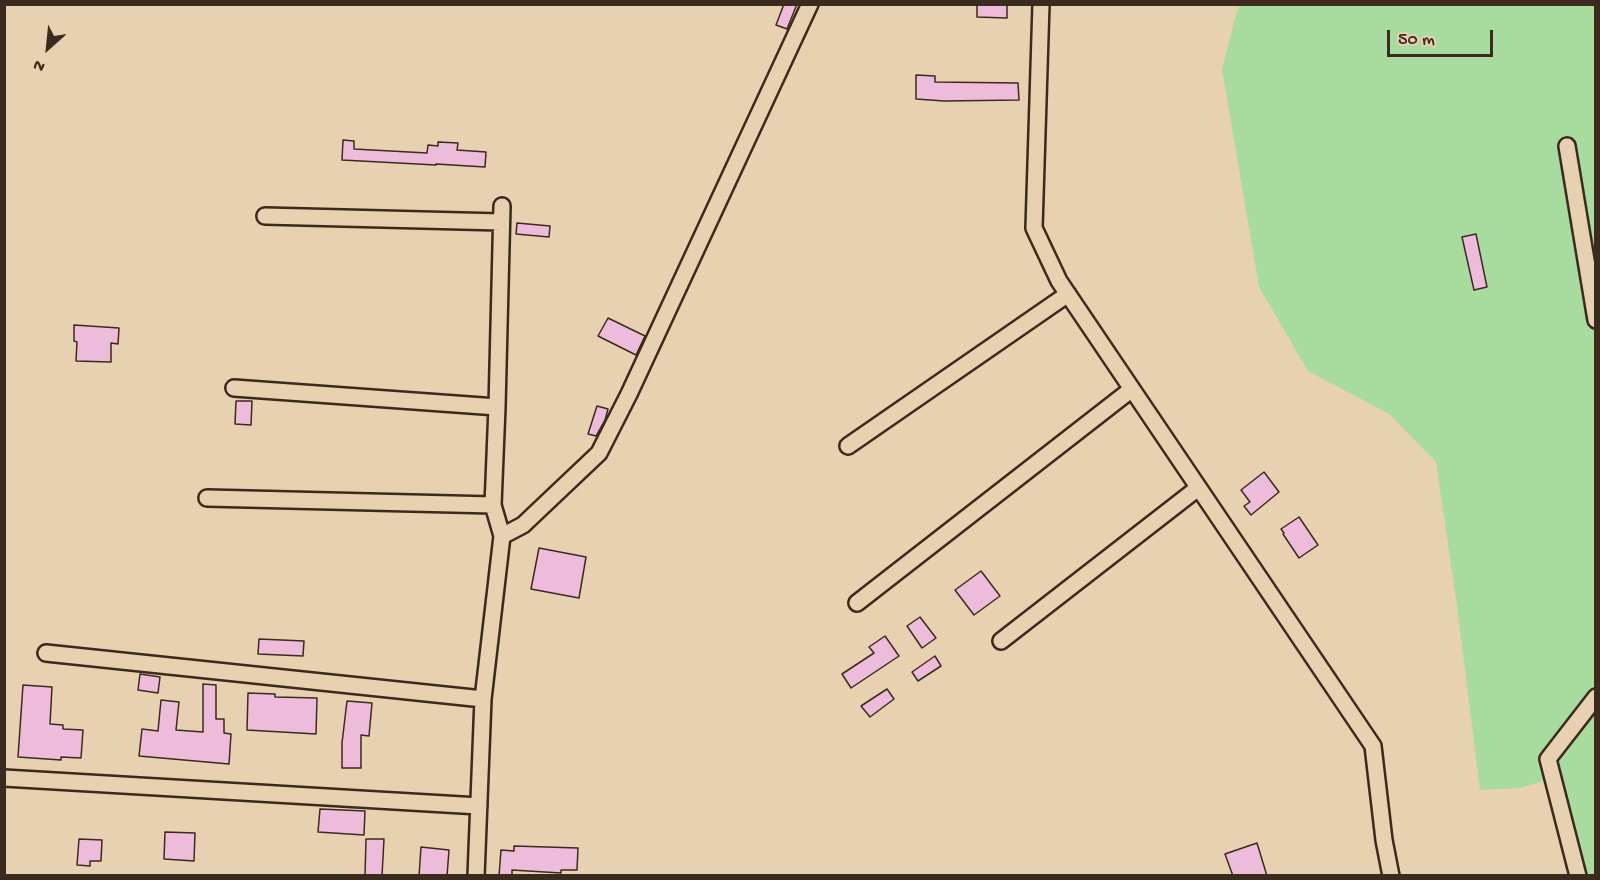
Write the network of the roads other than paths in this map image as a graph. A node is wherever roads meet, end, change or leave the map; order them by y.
1 (810, 4) edge
2 (1041, 4) edge
3 (1567, 146) dead end
4 (502, 206) dead end
5 (265, 216) dead end
6 (501, 222) junction
7 (1068, 294) junction
8 (1596, 320) edge
9 (234, 388) dead end
10 (1132, 389) junction
11 (497, 407) junction
12 (848, 446) dead end
13 (1198, 488) junction
14 (207, 498) dead end
15 (493, 505) junction
16 (502, 536) junction
17 (857, 603) dead end
18 (1001, 641) dead end
19 (46, 653) dead end
20 (1596, 697) edge
21 (483, 699) junction
22 (4, 778) edge
23 (479, 806) junction
24 (477, 876) edge
25 (1391, 876) edge
26 (1578, 876) edge

1 - 16 street
2 - 7 street
3 - 8 street
4 - 6 street
5 - 6 street
6 - 11 street
7 - 10 street
7 - 12 street
9 - 11 street
10 - 13 street
10 - 17 street
11 - 15 street
13 - 18 street
13 - 25 street
14 - 15 street
15 - 16 street
16 - 21 street
19 - 21 street
20 - 26 street
21 - 23 street
22 - 23 street
23 - 24 street

